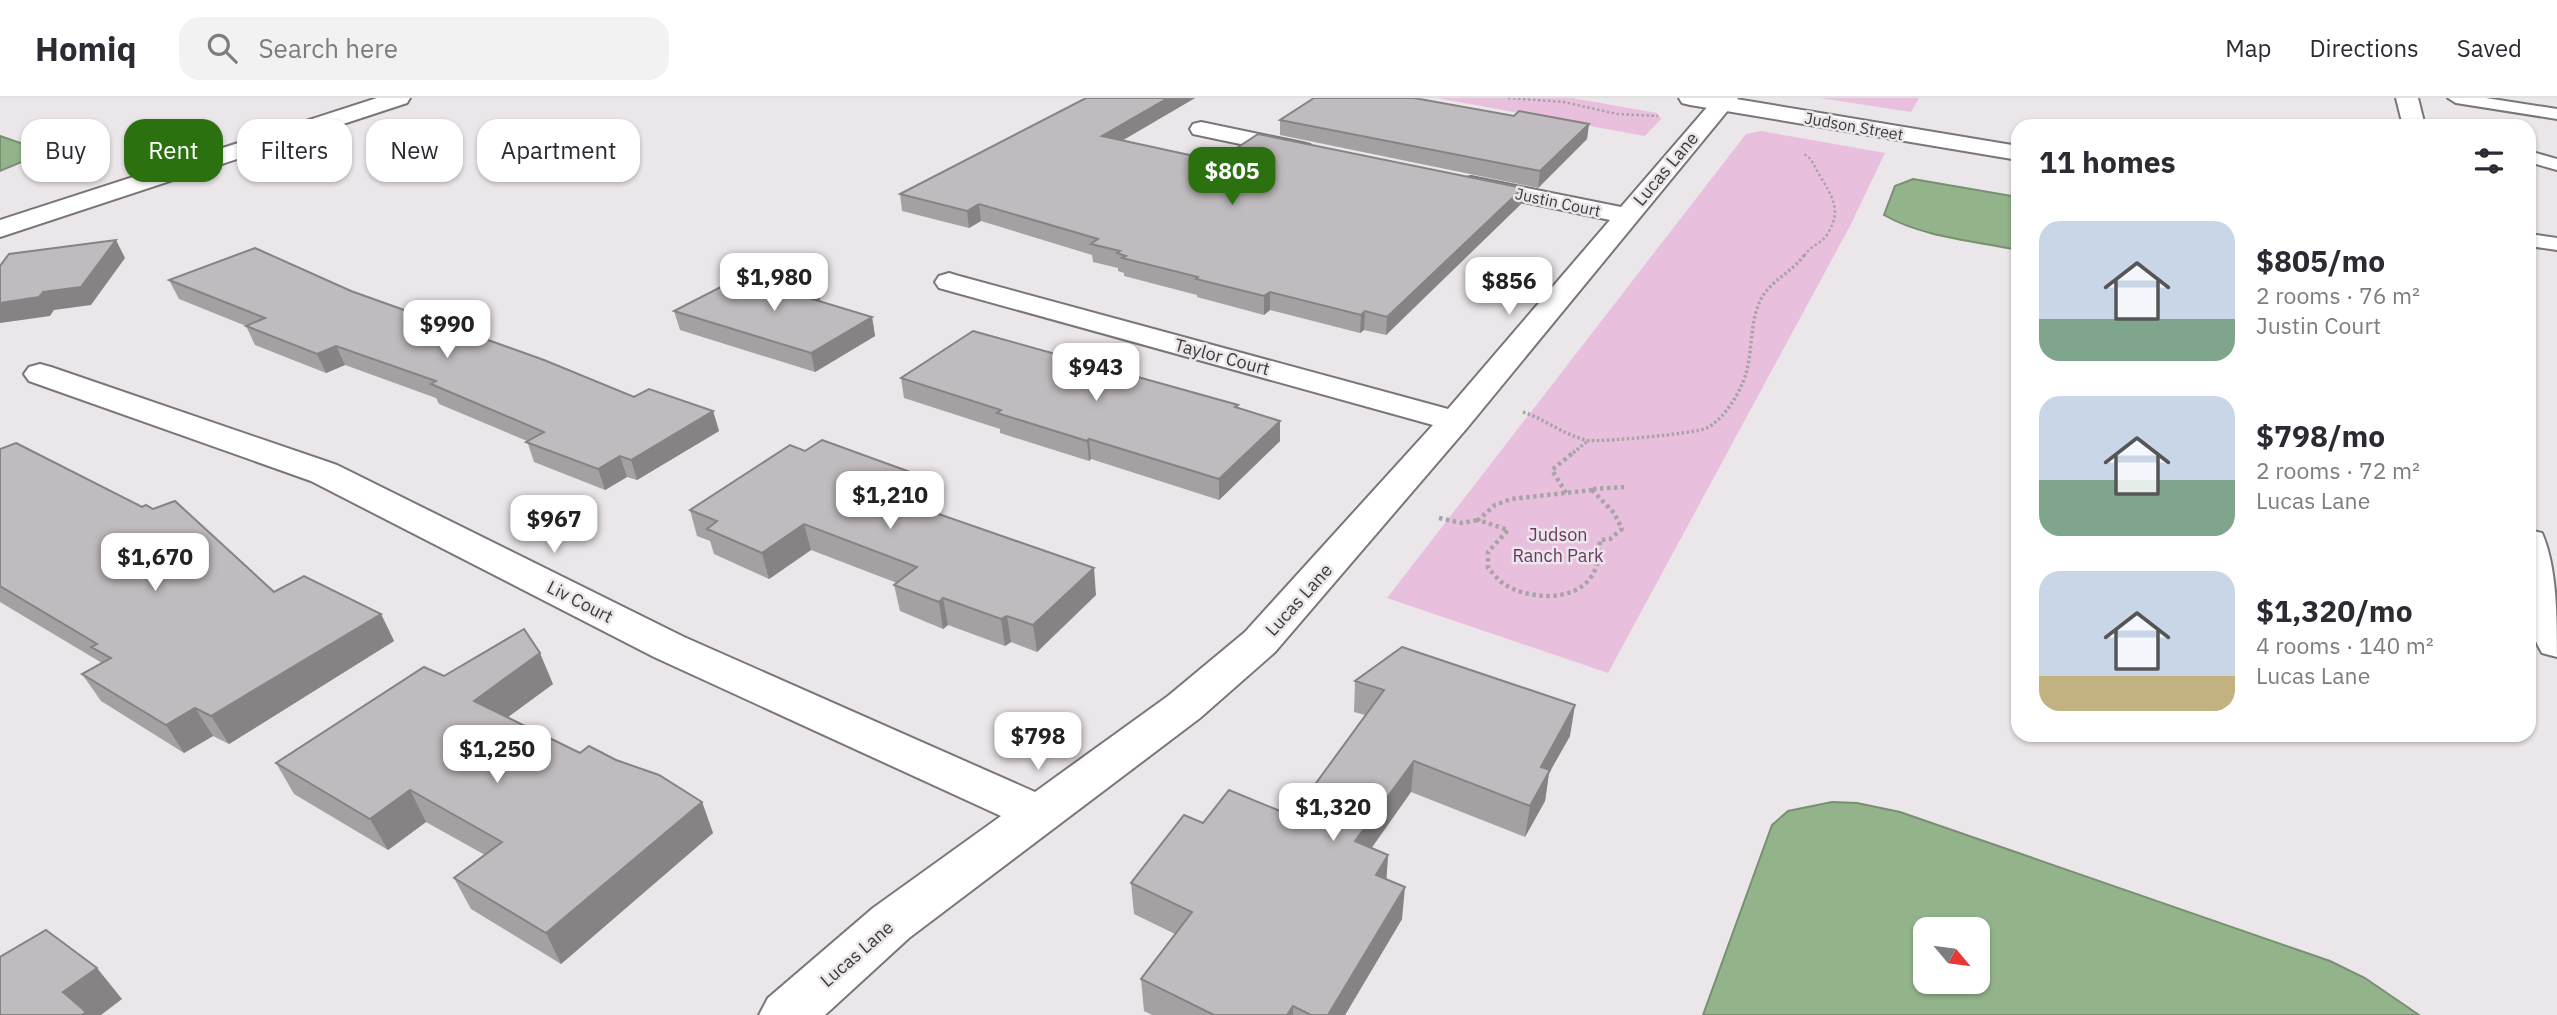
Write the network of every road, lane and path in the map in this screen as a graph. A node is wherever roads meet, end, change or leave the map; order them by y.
1 (399, 98) edge
2 (1507, 98) edge
3 (1690, 98) edge
4 (2407, 98) edge
5 (2456, 98) edge
6 (1724, 101) edge
7 (2525, 108) junction
8 (2557, 114) edge
9 (1664, 115) dead end
10 (2412, 119) edge
11 (2507, 119) edge
12 (1201, 129) dead end
13 (2011, 152) edge
14 (1804, 153) dead end
15 (1321, 154) edge
16 (2536, 158) edge
17 (2557, 165) edge
18 (1454, 181) edge
19 (1627, 216) junction
20 (0, 229) edge
21 (2536, 241) edge
22 (2557, 244) edge
23 (949, 282) dead end
24 (40, 374) dead end
25 (1523, 412) dead end
26 (1455, 421) junction
27 (1590, 439) junction
28 (1624, 486) dead end
29 (1592, 489) junction
30 (1566, 493) junction
31 (1439, 518) dead end
32 (1478, 520) junction
33 (2536, 566) edge
34 (2557, 643) edge
35 (1038, 813) junction
36 (787, 1015) edge

1 - 20 street
2 - 9 path
3 - 6 street, Judson Street
4 - 10 street
5 - 7 lane
6 - 13 street, Judson Street
6 - 19 street, Lucas Lane
7 - 8 lane
7 - 11 lane
12 - 15 street
14 - 27 path
16 - 17 lane
18 - 19 street, Justin Court
19 - 26 street, Lucas Lane
21 - 22 lane
23 - 26 street, Taylor Court
24 - 35 street, Liv Court
25 - 27 path
26 - 35 street, Lucas Lane
27 - 30 path
28 - 29 path
29 - 30 path
29 - 32 path
30 - 32 path
31 - 32 path
33 - 34 street
35 - 36 street, Lucas Lane

